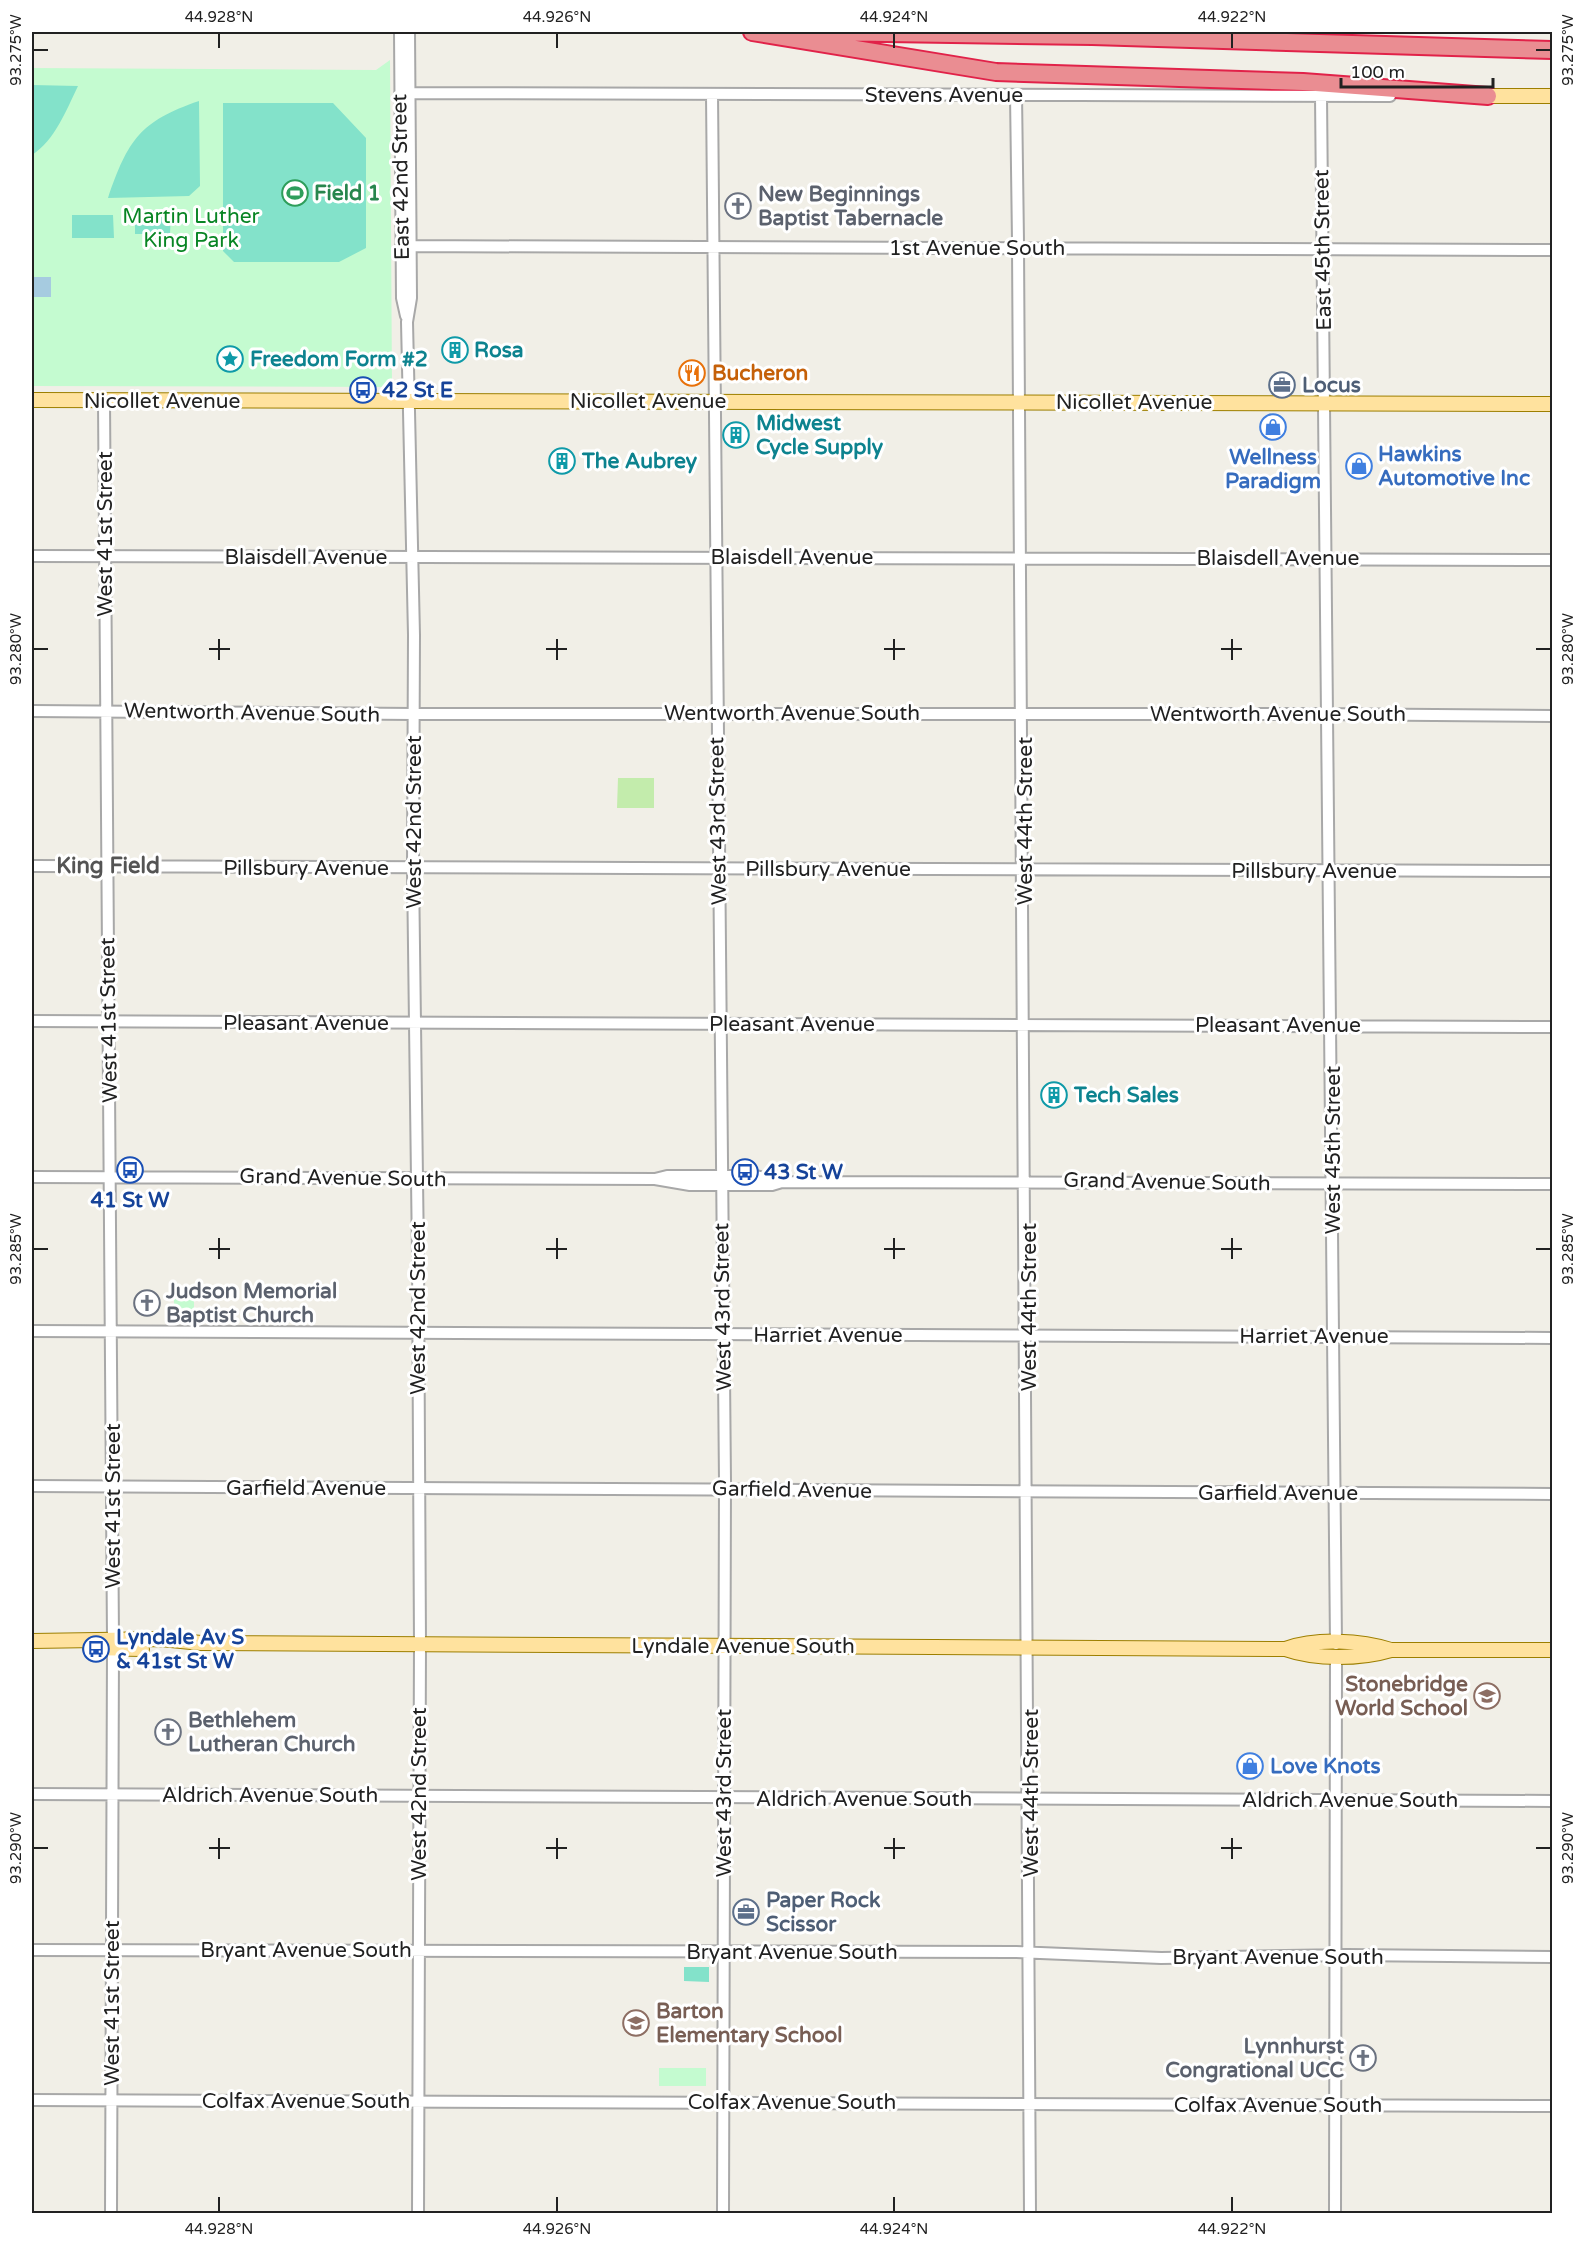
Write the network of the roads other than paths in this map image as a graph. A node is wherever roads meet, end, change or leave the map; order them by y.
1 (400, 32) edge
2 (409, 32) edge
3 (752, 32) edge
4 (820, 32) edge
5 (1115, 32) edge
6 (1092, 36) junction
7 (1552, 50) edge
8 (404, 59) junction
9 (405, 93) junction
10 (712, 94) junction
11 (1016, 95) junction
12 (1321, 96) junction
13 (1488, 96) junction
14 (1552, 96) edge
15 (406, 246) junction
16 (713, 247) junction
17 (1018, 248) junction
18 (1323, 249) junction
19 (1552, 250) edge
20 (32, 400) edge
21 (104, 400) junction
22 (714, 401) junction
23 (1020, 401) junction
24 (409, 402) junction
25 (1325, 404) junction
26 (1552, 404) edge
27 (32, 556) edge
28 (105, 556) junction
29 (715, 557) junction
30 (1023, 557) junction
31 (412, 558) junction
32 (1327, 558) junction
33 (1552, 560) edge
34 (32, 711) edge
35 (106, 711) junction
36 (717, 713) junction
37 (1024, 713) junction
38 (414, 714) junction
39 (1328, 714) junction
40 (1552, 716) edge
41 (32, 866) edge
42 (108, 867) junction
43 (718, 868) junction
44 (413, 869) junction
45 (1026, 870) junction
46 (1329, 871) junction
47 (1552, 871) edge
48 (32, 1021) edge
49 (108, 1022) junction
50 (720, 1023) junction
51 (414, 1024) junction
52 (1027, 1025) junction
53 (1332, 1025) junction
54 (1552, 1027) edge
55 (110, 1176) junction
56 (32, 1177) edge
57 (416, 1179) junction
58 (722, 1181) junction
59 (1028, 1181) junction
60 (1333, 1183) junction
61 (1552, 1184) edge
62 (32, 1331) edge
63 (112, 1331) junction
64 (417, 1334) junction
65 (723, 1334) junction
66 (1029, 1335) junction
67 (1334, 1335) junction
68 (1552, 1338) edge
69 (32, 1486) edge
70 (112, 1486) junction
71 (419, 1489) junction
72 (725, 1489) junction
73 (1030, 1492) junction
74 (1335, 1493) junction
75 (1552, 1494) edge
76 (32, 1642) edge
77 (113, 1644) junction
78 (420, 1644) junction
79 (725, 1645) junction
80 (1031, 1647) junction
81 (1336, 1649) junction
82 (1552, 1650) edge
83 (32, 1794) edge
84 (113, 1794) junction
85 (420, 1796) junction
86 (724, 1798) junction
87 (1336, 1799) junction
88 (1031, 1800) junction
89 (1552, 1801) edge
90 (32, 1950) edge
91 (111, 1951) junction
92 (418, 1951) junction
93 (724, 1952) junction
94 (1031, 1952) junction
95 (1337, 1956) junction
96 (1552, 1957) edge
97 (32, 2100) edge
98 (112, 2100) junction
99 (417, 2101) junction
100 (724, 2102) junction
101 (1030, 2104) junction
102 (1335, 2104) junction
103 (1552, 2106) edge
104 (111, 2214) edge
105 (417, 2214) edge
106 (723, 2214) edge
107 (1030, 2214) edge
108 (1335, 2214) edge

1 - 8 street, East 42nd Street
2 - 8 street, East 42nd Street
3 - 13 highway
4 - 6 highway
5 - 6 highway
6 - 7 highway
8 - 9 street, East 42nd Street
9 - 10 street, Stevens Avenue
9 - 15 street, East 42nd Street
10 - 11 street, Stevens Avenue
10 - 16 street, West 43rd Street
11 - 12 street, Stevens Avenue
11 - 17 street, West 44th Street
12 - 13 street, Stevens Avenue
12 - 18 street, East 45th Street
13 - 14 main road
15 - 16 street, 1st Avenue South
15 - 24 street, East 42nd Street
16 - 17 street, 1st Avenue South
16 - 22 street, West 43rd Street
17 - 18 street, 1st Avenue South
17 - 23 street, West 44th Street
18 - 19 street, 1st Avenue South
18 - 25 street, East 45th Street
20 - 21 main road, Nicollet Avenue
21 - 24 main road, Nicollet Avenue
21 - 28 street, West 41st Street
22 - 23 main road, Nicollet Avenue
22 - 24 main road, Nicollet Avenue
22 - 29 street, West 43rd Street
23 - 25 main road, Nicollet Avenue
23 - 30 street, West 44th Street
24 - 31 street, West 42nd Street
25 - 26 main road, Nicollet Avenue
25 - 32 street, West 45th Street
27 - 28 street, Blaisdell Avenue
28 - 31 street, Blaisdell Avenue
28 - 35 street, West 41st Street
29 - 30 street, Blaisdell Avenue
29 - 31 street, Blaisdell Avenue
29 - 36 street, West 43rd Street
30 - 32 street, Blaisdell Avenue
30 - 37 street, West 44th Street
31 - 38 street, West 42nd Street
32 - 33 street, Blaisdell Avenue
32 - 39 street, West 45th Street
34 - 35 street, Wentworth Avenue South
35 - 38 street, Wentworth Avenue South
35 - 42 street, West 41st Street
36 - 37 street, Wentworth Avenue South
36 - 38 street, Wentworth Avenue South
36 - 43 street, West 43rd Street
37 - 39 street, Wentworth Avenue South
37 - 45 street, West 44th Street
38 - 44 street, West 42nd Street
39 - 40 street, Wentworth Avenue South
39 - 46 street, West 45th Street
41 - 42 street, Pillsbury Avenue
42 - 44 street, Pillsbury Avenue
42 - 49 street, West 41st Street
43 - 44 street, Pillsbury Avenue
43 - 45 street, Pillsbury Avenue
43 - 50 street, West 43rd Street
44 - 51 street, West 42nd Street
45 - 46 street, Pillsbury Avenue
45 - 52 street, West 44th Street
46 - 47 street, Pillsbury Avenue
46 - 53 street, West 45th Street
48 - 49 street, Pleasant Avenue
49 - 51 street, Pleasant Avenue
49 - 55 street, West 41st Street
50 - 51 street, Pleasant Avenue
50 - 52 street, Pleasant Avenue
50 - 58 street, West 43rd Street
51 - 57 street, West 42nd Street
52 - 53 street, Pleasant Avenue
52 - 59 street, West 44th Street
53 - 54 street, Pleasant Avenue
53 - 60 street, West 45th Street
55 - 56 street, Grand Avenue South
55 - 57 street, Grand Avenue South
55 - 63 street, West 41st Street
57 - 58 street, Grand Avenue South
57 - 64 street, West 42nd Street
58 - 59 street, Grand Avenue South
58 - 65 street, West 43rd Street
59 - 60 street, Grand Avenue South
59 - 66 street, West 44th Street
60 - 61 street, Grand Avenue South
60 - 67 street, West 45th Street
62 - 63 street, Harriet Avenue
63 - 64 street, Harriet Avenue
63 - 70 street, West 41st Street
64 - 65 street, Harriet Avenue
64 - 71 street, West 42nd Street
65 - 66 street, Harriet Avenue
65 - 72 street, West 43rd Street
66 - 67 street, Harriet Avenue
66 - 73 street, West 44th Street
67 - 68 street, Harriet Avenue
67 - 74 street, West 45th Street
69 - 70 street, Garfield Avenue
70 - 71 street, Garfield Avenue
70 - 77 street, West 41st Street
71 - 72 street, Garfield Avenue
71 - 78 street, West 42nd Street
72 - 73 street, Garfield Avenue
72 - 79 street, West 43rd Street
73 - 74 street, Garfield Avenue
73 - 80 street, West 44th Street
74 - 75 street, Garfield Avenue
74 - 81 street, West 45th Street
76 - 77 main road, Lyndale Avenue South
77 - 78 main road, Lyndale Avenue South
77 - 84 street, West 41st Street
78 - 79 main road, Lyndale Avenue South
78 - 85 street, West 42nd Street
79 - 80 main road, Lyndale Avenue South
79 - 86 street, West 43rd Street
80 - 81 main road, Lyndale Avenue South
80 - 88 street, West 44th Street
81 - 82 main road, Lyndale Avenue South
81 - 87 street, West 45th Street
83 - 84 street, Aldrich Avenue South
84 - 85 street, Aldrich Avenue South
84 - 91 street, West 41st Street
85 - 86 street, Aldrich Avenue South
85 - 92 street, West 42nd Street
86 - 88 street, Aldrich Avenue South
86 - 93 street, West 43rd Street
87 - 88 street, Aldrich Avenue South
87 - 89 street, Aldrich Avenue South
87 - 95 street, West 45th Street
88 - 94 street, West 44th Street
90 - 91 street, Bryant Avenue South
91 - 92 street, Bryant Avenue South
91 - 98 street, West 41st Street
92 - 93 street, Bryant Avenue South
92 - 99 street, West 42nd Street
93 - 94 street, Bryant Avenue South
93 - 100 street, West 43rd Street
94 - 95 street, Bryant Avenue South
94 - 101 street, West 44th Street
95 - 96 street, Bryant Avenue South
95 - 102 street, West 45th Street
97 - 98 street, Colfax Avenue South
98 - 99 street, Colfax Avenue South
98 - 104 street, West 41st Street
99 - 100 street, Colfax Avenue South
99 - 105 street, West 42nd Street
100 - 101 street, Colfax Avenue South
100 - 106 street, West 43rd Street
101 - 102 street, Colfax Avenue South
101 - 107 street, West 44th Street
102 - 103 street, Colfax Avenue South
102 - 108 street, West 45th Street

